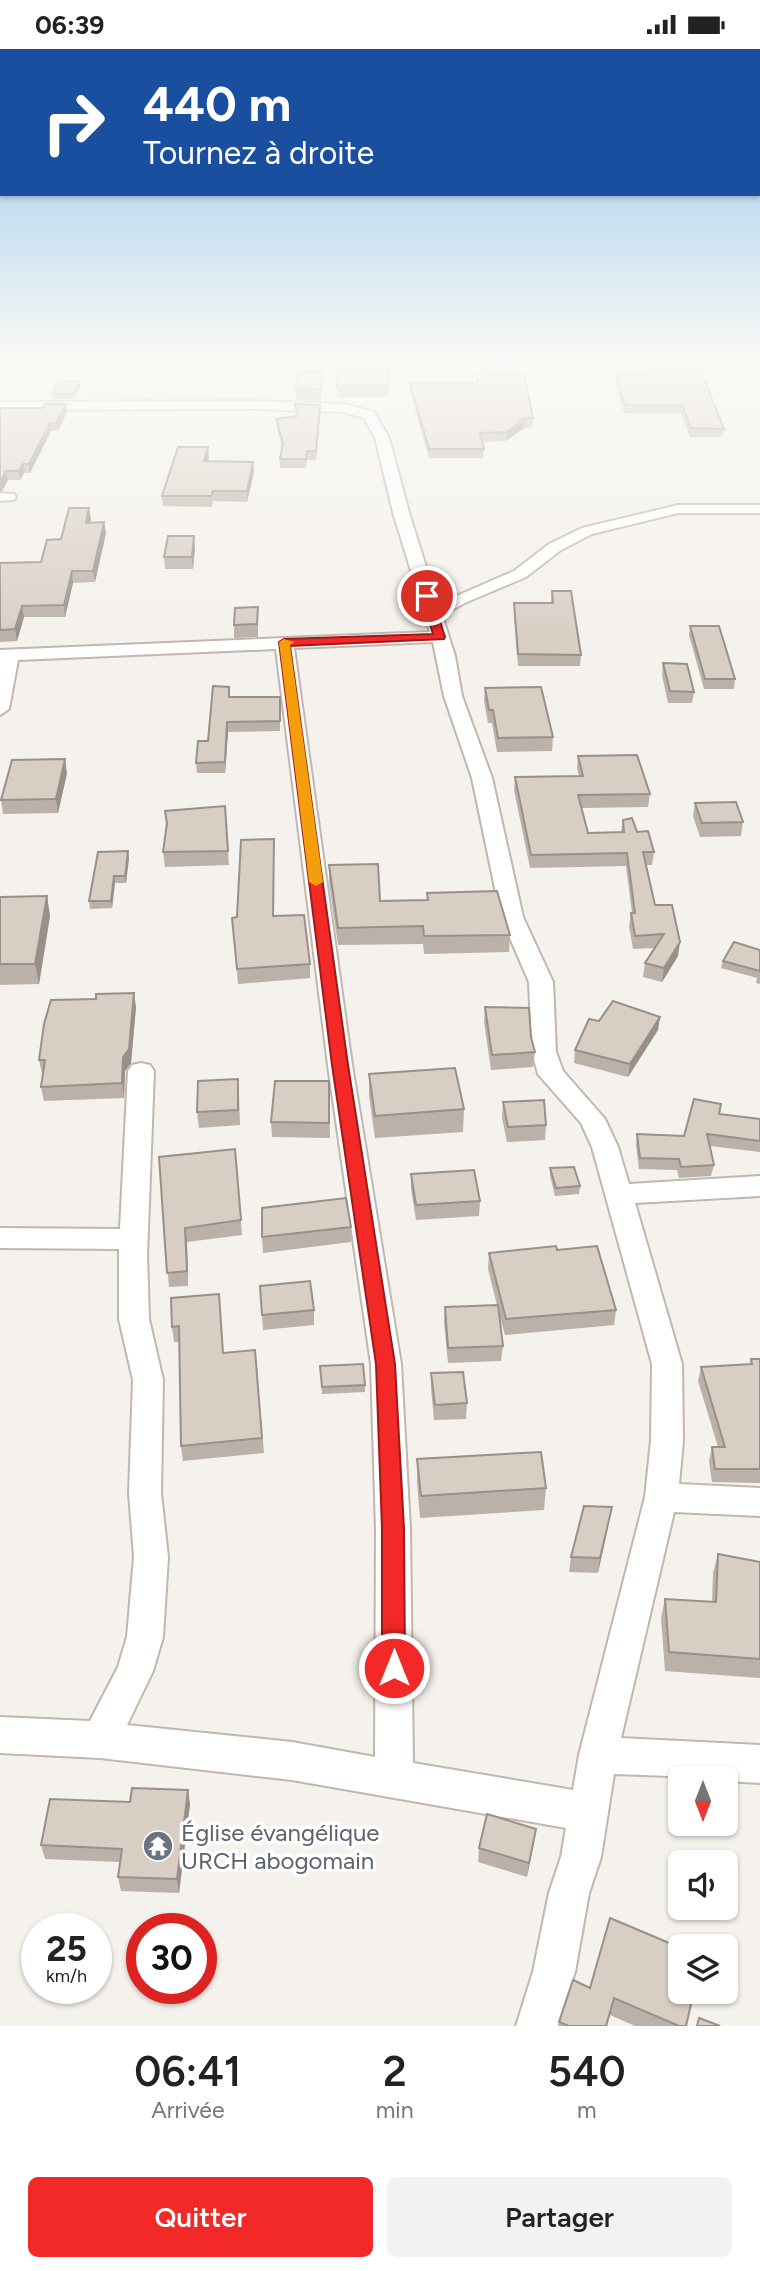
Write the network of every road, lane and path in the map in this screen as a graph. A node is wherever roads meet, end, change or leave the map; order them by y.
1 (387, 455) edge
2 (760, 509) edge
3 (436, 626) junction
4 (284, 642) junction
5 (5, 655) edge
6 (0, 709) edge
7 (141, 1070) dead end
8 (760, 1186) edge
9 (619, 1194) junction
10 (0, 1238) edge
11 (133, 1238) junction
12 (661, 1497) junction
13 (760, 1502) edge
14 (0, 1735) edge
15 (100, 1739) junction
16 (598, 1755) junction
17 (760, 1764) edge
18 (394, 1779) junction
19 (587, 1812) junction
20 (537, 2026) edge

1 - 3 street
2 - 3 street
3 - 4 street
3 - 9 street
4 - 5 street
4 - 18 street
5 - 6 street
7 - 11 street
8 - 9 street
9 - 12 street
10 - 11 street
11 - 15 street
12 - 13 street
12 - 16 street
14 - 15 street
15 - 18 street
16 - 17 street
16 - 19 street
18 - 19 street
19 - 20 street

